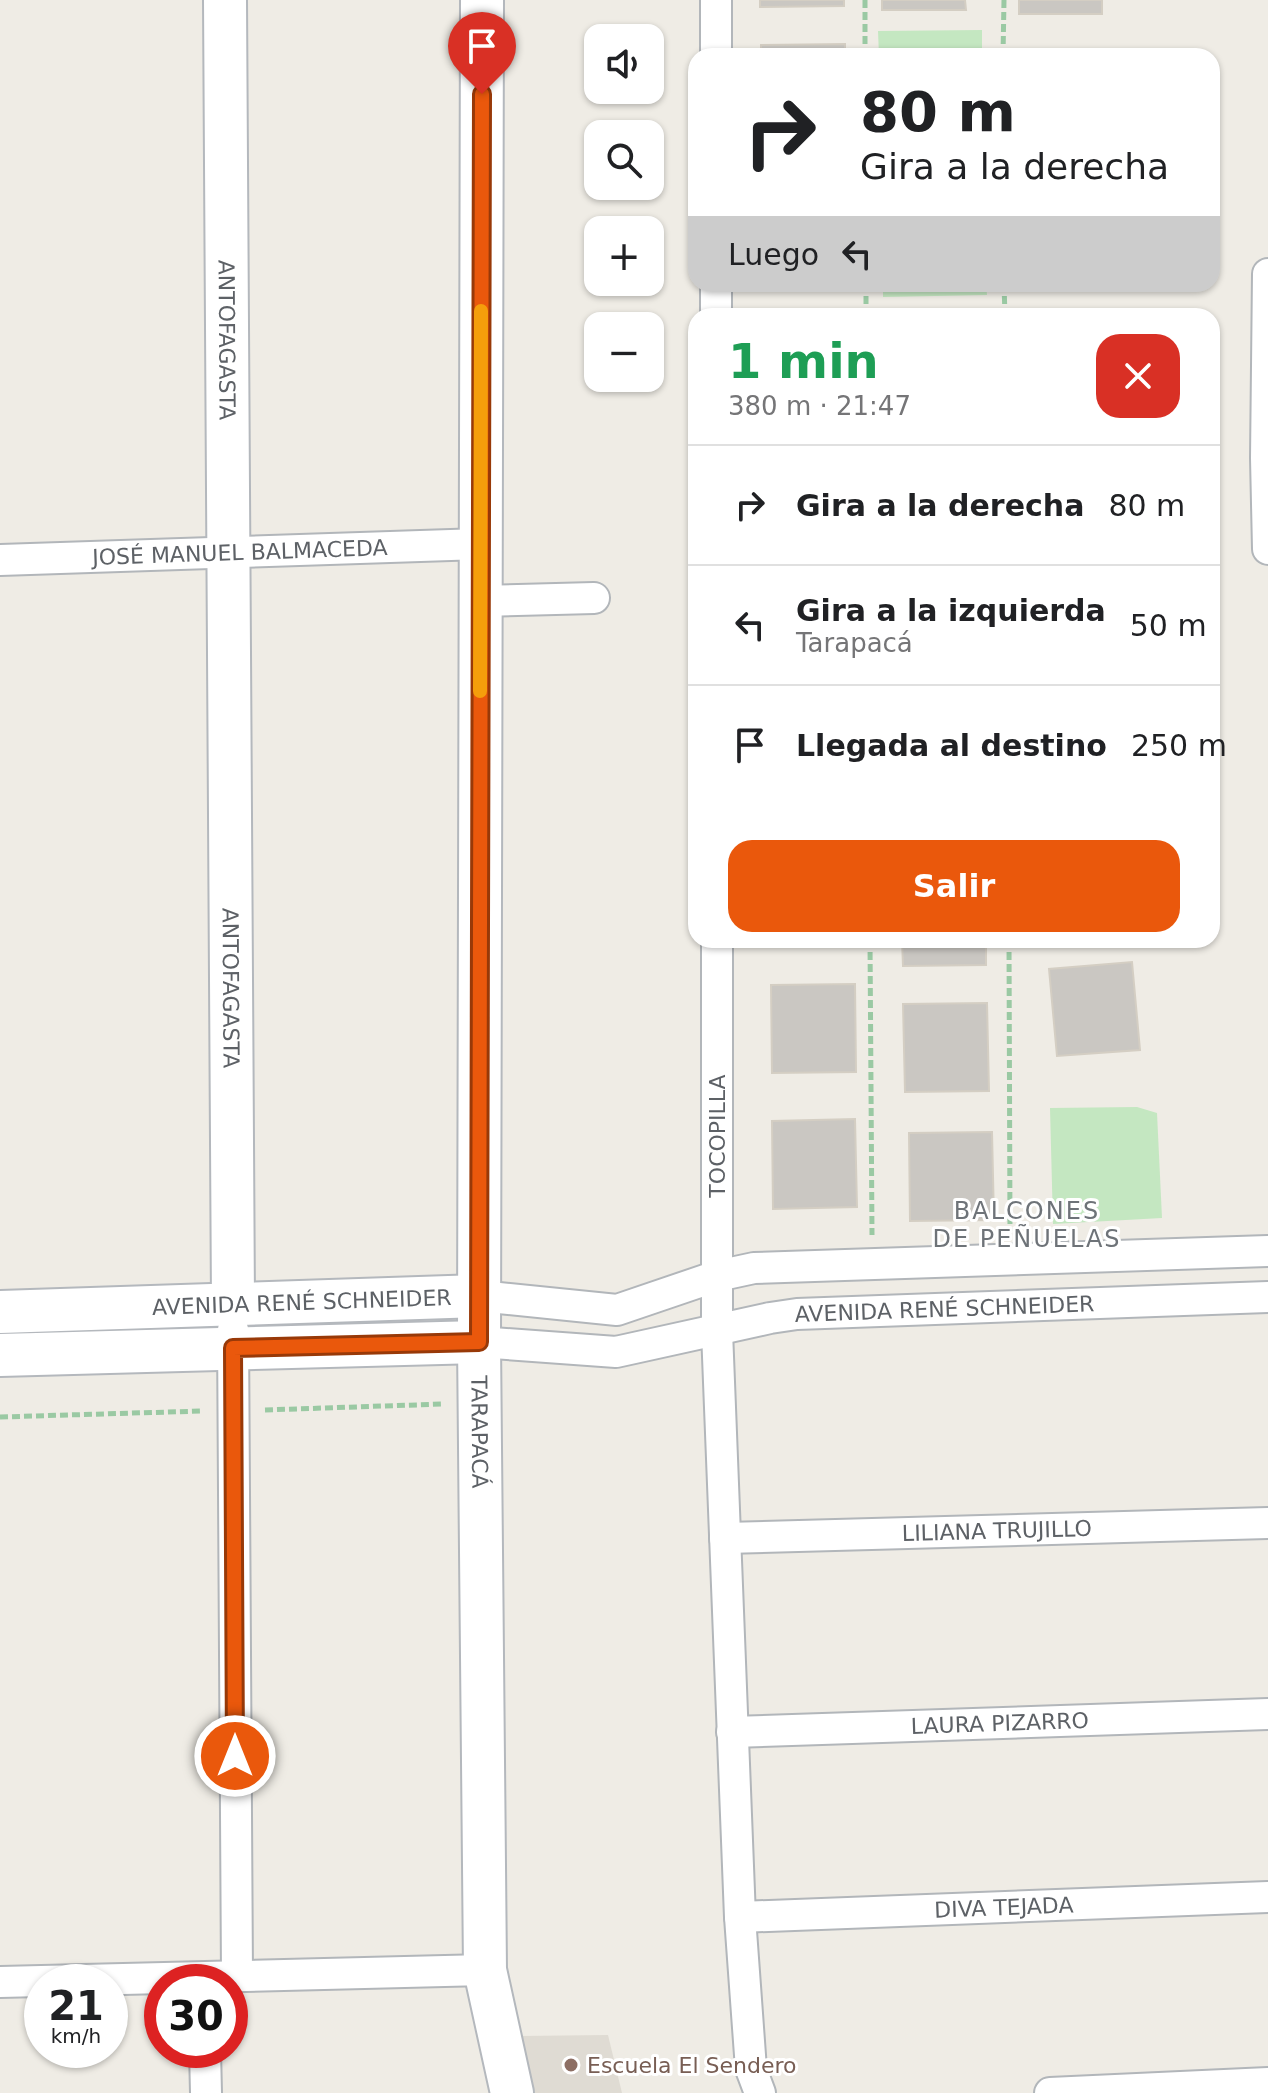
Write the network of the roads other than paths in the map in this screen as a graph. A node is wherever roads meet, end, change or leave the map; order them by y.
1 (225, 0) edge
2 (482, 0) edge
3 (716, 0) edge
4 (716, 48) edge
5 (1268, 274) edge
6 (481, 544) junction
7 (1268, 549) edge
8 (228, 552) junction
9 (0, 560) edge
10 (594, 598) dead end
11 (480, 601) junction
12 (717, 948) edge
13 (1268, 1251) edge
14 (717, 1276) junction
15 (479, 1296) junction
16 (1268, 1297) edge
17 (233, 1304) junction
18 (0, 1312) edge
19 (717, 1331) junction
20 (479, 1342) junction
21 (233, 1348) junction
22 (0, 1355) edge
23 (1268, 1523) edge
24 (725, 1538) junction
25 (1268, 1714) edge
26 (732, 1732) junction
27 (1268, 1897) edge
28 (740, 1917) junction
29 (237, 1964) edge
30 (485, 1970) junction
31 (248, 1976) edge
32 (144, 1981) edge
33 (0, 1982) edge
34 (205, 2068) edge
35 (1268, 2083) edge
36 (206, 2093) edge
37 (512, 2093) edge
38 (760, 2093) edge
39 (1050, 2093) edge

1 - 8 main road, ANTOFAGASTA
2 - 6 main road, TARAPACÁ
3 - 4 street
5 - 7 street
6 - 8 street, JOSÉ MANUEL BALMACEDA
6 - 11 main road, TARAPACÁ
8 - 9 street, JOSÉ MANUEL BALMACEDA
8 - 17 main road, ANTOFAGASTA
10 - 11 street
11 - 15 main road, TARAPACÁ
12 - 14 street, TOCOPILLA
13 - 14 street, AVENIDA RENÉ SCHNEIDER
14 - 15 street, AVENIDA RENÉ SCHNEIDER
14 - 19 street, TOCOPILLA
15 - 17 main road, AVENIDA RENÉ SCHNEIDER
15 - 20 main road, TARAPACÁ
16 - 19 street, AVENIDA RENÉ SCHNEIDER
17 - 18 main road, AVENIDA RENÉ SCHNEIDER
17 - 21 street, ANTOFAGASTA
19 - 20 street, AVENIDA RENÉ SCHNEIDER
19 - 24 street, TOCOPILLA
20 - 21 main road, AVENIDA RENÉ SCHNEIDER
20 - 30 main road, TARAPACÁ
21 - 22 main road, AVENIDA RENÉ SCHNEIDER
21 - 29 street, ANTOFAGASTA
23 - 24 street, LILIANA TRUJILLO
24 - 26 street, TOCOPILLA
25 - 26 street, LAURA PIZARRO
26 - 28 street, TOCOPILLA
27 - 28 street, DIVA TEJADA
28 - 38 street, TOCOPILLA
30 - 31 street
30 - 37 main road, TARAPACÁ
32 - 33 street
34 - 36 street
35 - 39 street

